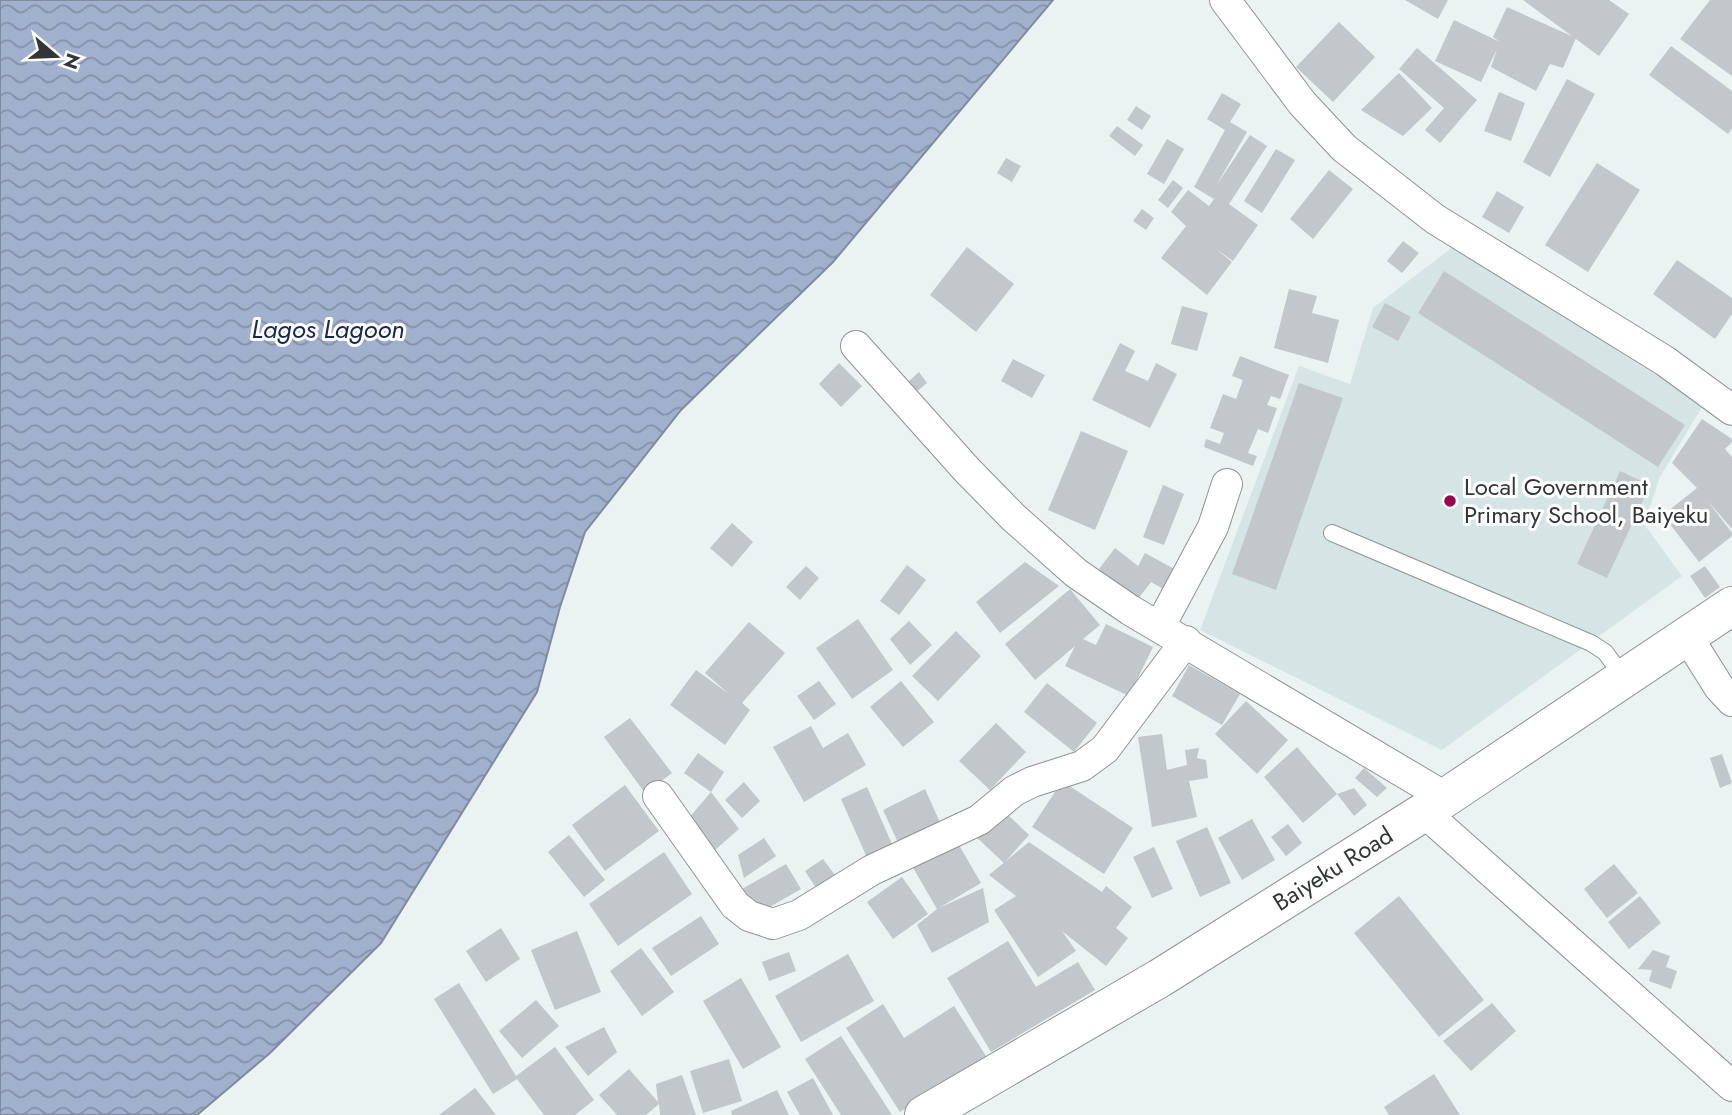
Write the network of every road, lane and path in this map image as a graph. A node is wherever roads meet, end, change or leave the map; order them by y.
1 (1225, 0) edge
2 (856, 346) dead end
3 (1732, 410) edge
4 (1227, 484) dead end
5 (1332, 533) dead end
6 (1732, 606) edge
7 (1160, 626) junction
8 (1687, 636) junction
9 (1186, 641) junction
10 (1624, 678) junction
11 (1732, 701) edge
12 (658, 796) dead end
13 (1434, 804) junction
14 (1732, 1086) edge
15 (923, 1115) edge

1 - 3 street
2 - 7 street
4 - 7 street
5 - 10 lane
6 - 8 main road, Baiyeku Road
7 - 9 street
8 - 10 main road, Baiyeku Road
8 - 11 street
9 - 12 street
9 - 13 street
10 - 13 main road, Baiyeku Road
13 - 14 street
13 - 15 main road, Baiyeku Road

